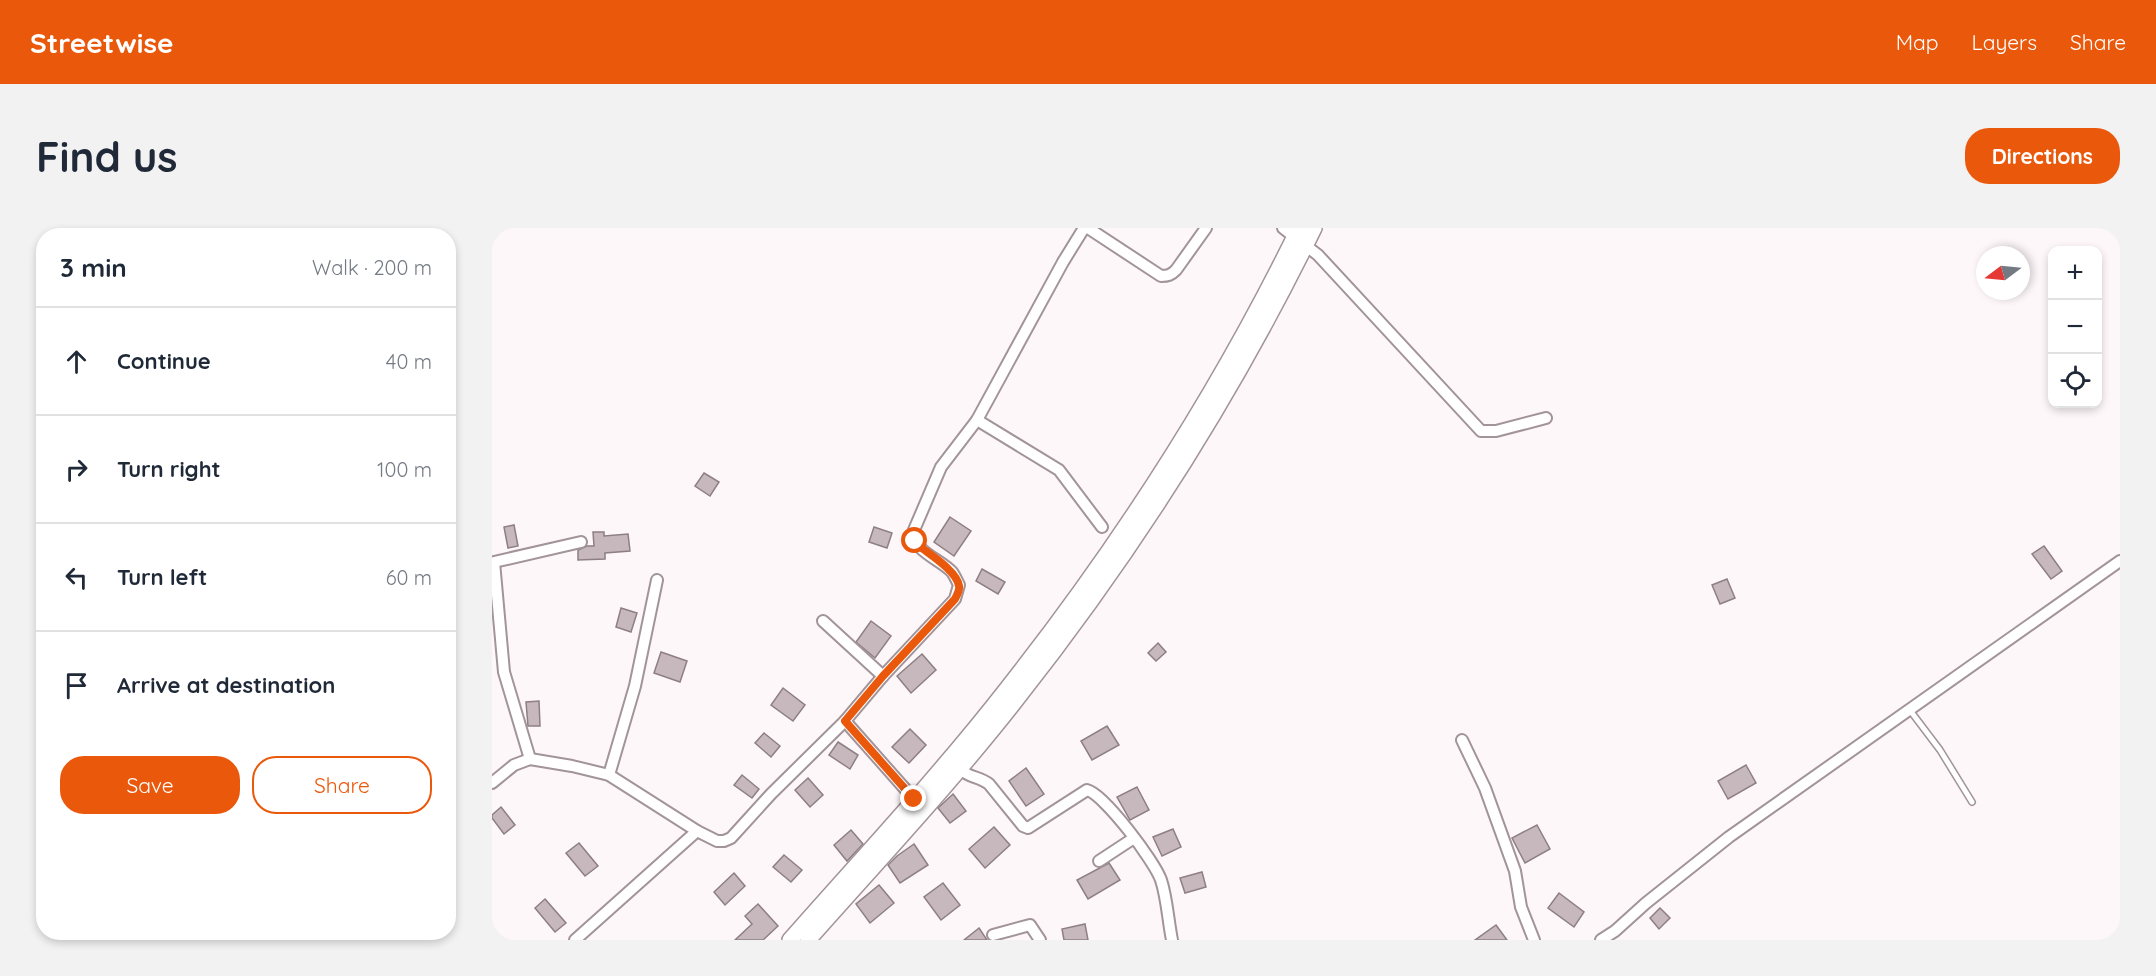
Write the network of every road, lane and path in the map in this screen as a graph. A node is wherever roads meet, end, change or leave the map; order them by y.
1 (1086, 228) edge
2 (1206, 228) edge
3 (1314, 228) edge
4 (1295, 234) edge
5 (1546, 418) dead end
6 (977, 420) junction
7 (1102, 527) dead end
8 (581, 542) dead end
9 (2120, 561) edge
10 (657, 580) dead end
11 (822, 621) dead end
12 (883, 676) junction
13 (1909, 709) junction
14 (845, 721) junction
15 (1462, 740) dead end
16 (530, 759) junction
17 (959, 768) junction
18 (609, 775) junction
19 (492, 783) edge
20 (914, 799) junction
21 (1972, 802) dead end
22 (698, 831) junction
23 (1134, 838) junction
24 (1099, 861) dead end
25 (993, 935) dead end
26 (575, 940) edge
27 (790, 940) edge
28 (808, 940) edge
29 (1040, 940) edge
30 (1172, 940) edge
31 (1534, 940) edge
32 (1601, 940) edge

1 - 2 street
1 - 6 street
3 - 4 main road
4 - 5 street
4 - 17 main road
4 - 20 main road
6 - 7 street
6 - 12 street
8 - 16 street
9 - 13 street
10 - 18 street
11 - 12 street
12 - 14 street
13 - 21 lane
13 - 32 street
14 - 20 street
14 - 22 street
15 - 31 street
16 - 18 street
16 - 19 street
17 - 23 street
17 - 28 main road
18 - 22 street
20 - 27 main road
22 - 26 street
23 - 24 street
23 - 30 street
25 - 29 street

